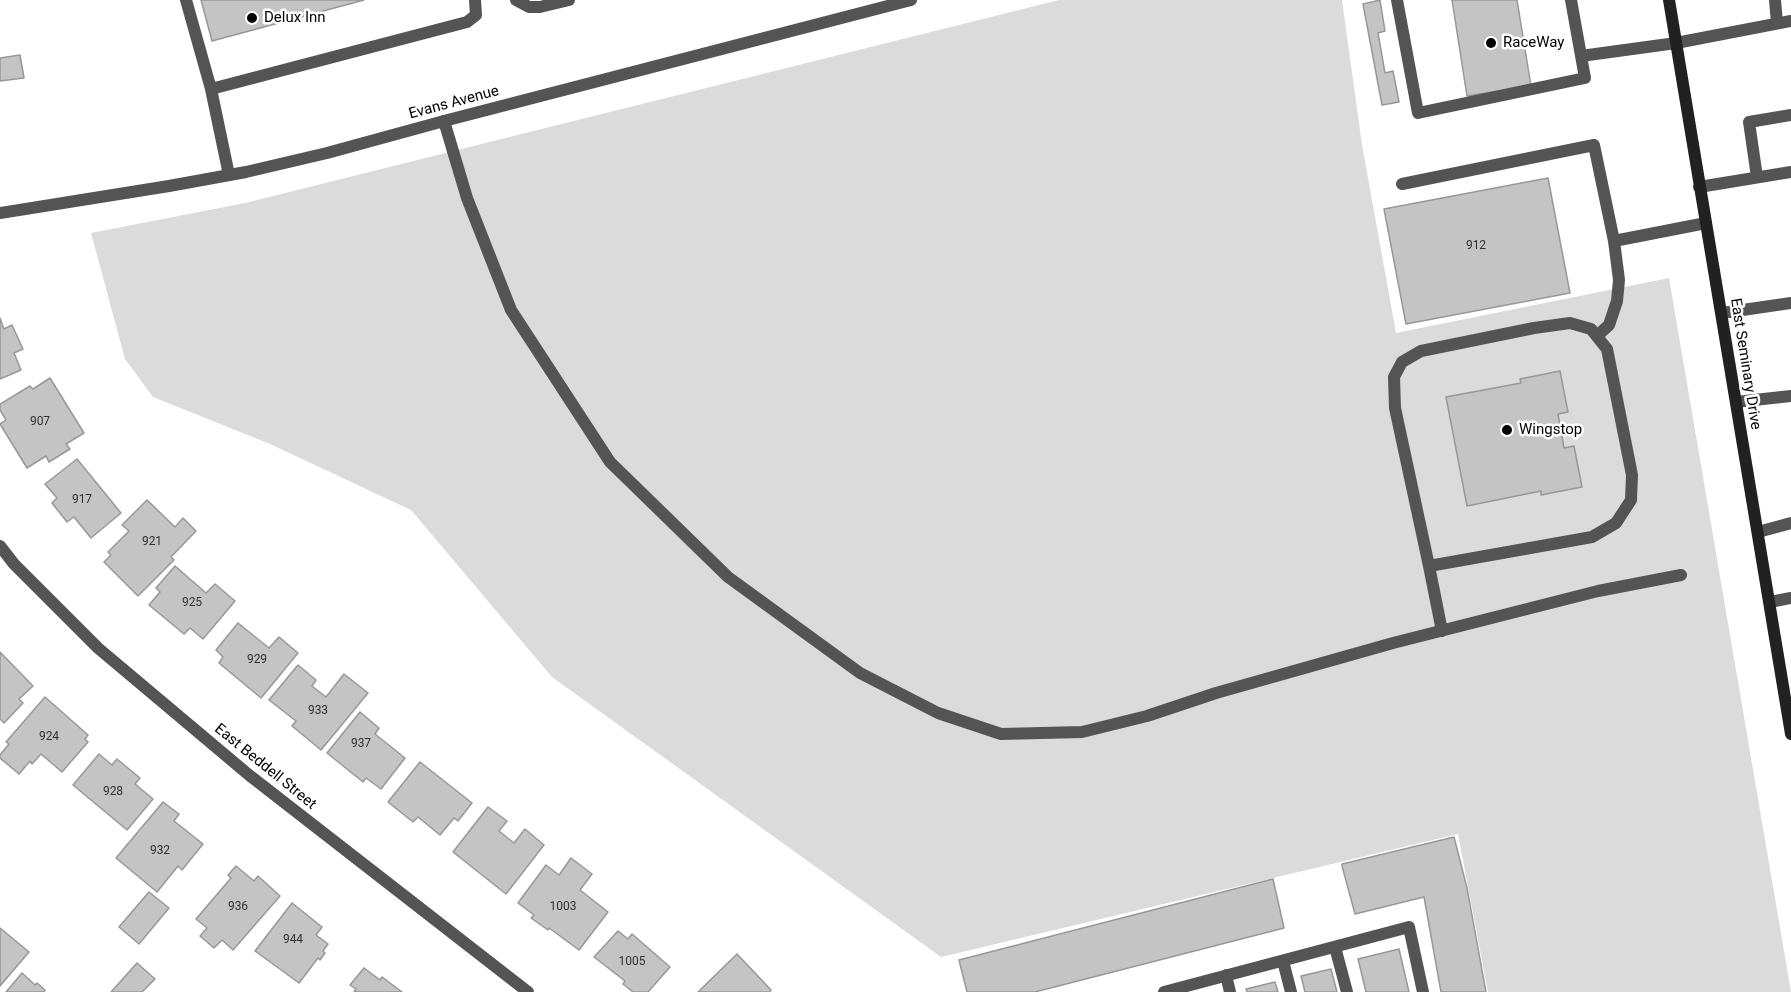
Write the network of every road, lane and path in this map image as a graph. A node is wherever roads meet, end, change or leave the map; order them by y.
1 (186, 0) edge
2 (475, 0) edge
3 (516, 0) edge
4 (569, 0) edge
5 (911, 0) edge
6 (1397, 0) edge
7 (1571, 0) edge
8 (1669, 0) edge
9 (1775, 0) edge
10 (1791, 21) edge
11 (1778, 23) junction
12 (1676, 43) junction
13 (1581, 56) junction
14 (212, 89) junction
15 (1791, 115) edge
16 (444, 121) junction
17 (1791, 172) edge
18 (229, 175) junction
19 (1757, 177) junction
20 (1402, 184) dead end
21 (1700, 187) junction
22 (0, 213) edge
23 (1706, 223) junction
24 (1614, 241) junction
25 (1791, 303) edge
26 (1722, 313) junction
27 (1597, 336) junction
28 (1791, 396) edge
29 (1736, 402) junction
30 (1791, 523) edge
31 (1758, 532) junction
32 (0, 546) edge
33 (1429, 566) junction
34 (1681, 575) dead end
35 (1791, 598) edge
36 (1770, 602) junction
37 (1442, 631) junction
38 (1787, 684) edge
39 (1791, 734) edge
40 (1335, 947) junction
41 (1283, 961) junction
42 (1226, 975) junction
43 (528, 992) edge
44 (1164, 992) edge
45 (1230, 992) edge
46 (1291, 992) edge
47 (1347, 992) edge
48 (1423, 992) edge

1 - 14 street
2 - 14 street
3 - 4 street
5 - 16 street, Evans Avenue
6 - 13 street
7 - 13 street
8 - 12 main road, East Seminary Drive
9 - 11 street
10 - 11 street
11 - 12 street
12 - 13 street
12 - 21 main road, East Seminary Drive
14 - 18 street
15 - 19 street
16 - 18 street, Evans Avenue
16 - 37 street
17 - 19 street
18 - 22 street, Evans Avenue
19 - 21 street
20 - 24 street
21 - 23 main road, East Seminary Drive
23 - 24 street
23 - 26 main road, East Seminary Drive
24 - 27 street
25 - 26 street
26 - 29 main road, East Seminary Drive
27 - 33 street
27 - 33 street
28 - 29 street
29 - 31 main road, East Seminary Drive
30 - 31 street
31 - 36 main road, East Seminary Drive
32 - 43 street, East Beddell Street
33 - 37 street
34 - 37 street
35 - 36 street
36 - 38 main road, East Seminary Drive
38 - 39 main road, East Seminary Drive
40 - 41 street
40 - 47 street
40 - 48 street
41 - 42 street
41 - 46 street
42 - 44 street
42 - 45 street

